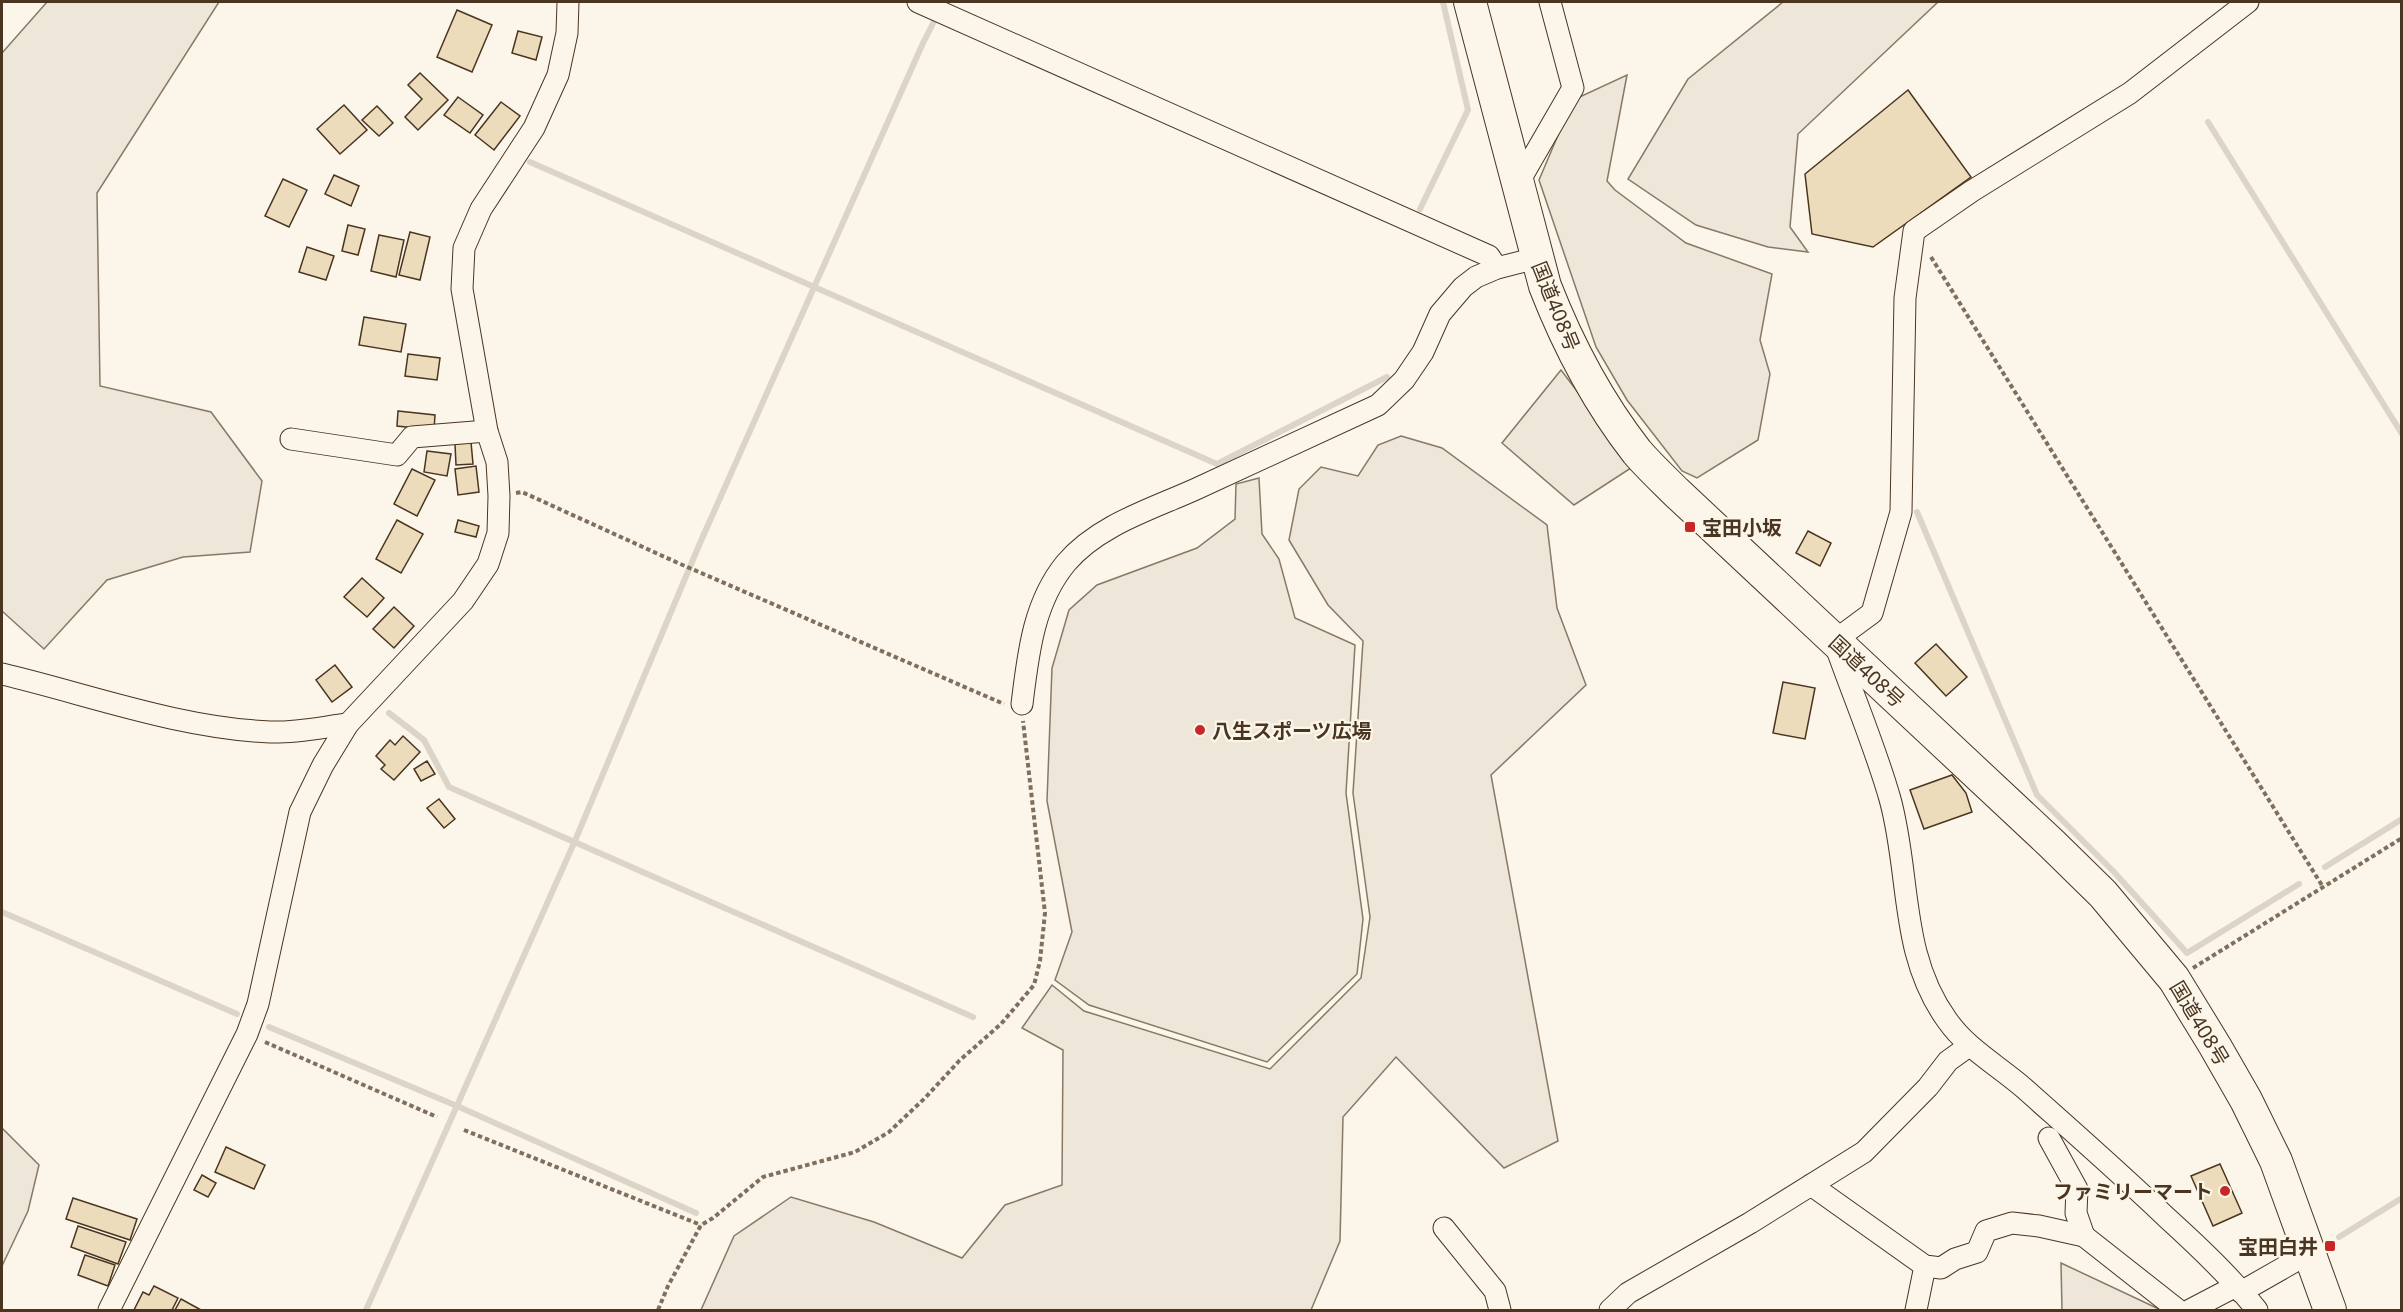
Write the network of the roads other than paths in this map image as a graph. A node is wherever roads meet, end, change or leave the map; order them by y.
1 (568, 2) edge
2 (920, 2) edge
3 (1470, 2) edge
4 (1550, 2) edge
5 (2248, 2) edge
6 (1517, 185) junction
7 (1536, 258) junction
8 (1497, 268) junction
9 (487, 431) junction
10 (291, 440) dead end
11 (1834, 641) junction
12 (2, 674) edge
13 (1022, 704) road end
14 (348, 724) junction
15 (1969, 1046) junction
16 (2049, 1138) dead end
17 (1811, 1185) junction
18 (1444, 1228) dead end
19 (2084, 1236) junction
20 (2311, 1252) junction
21 (1925, 1266) junction
22 (2239, 1289) junction
23 (109, 1311) edge
24 (1500, 1311) edge
25 (1610, 1311) edge
26 (1916, 1311) edge
27 (2178, 1311) edge
28 (2190, 1311) edge
29 (2258, 1311) edge
30 (2330, 1311) edge

1 - 9 street
2 - 8 street
3 - 6 highway, 国道408号
4 - 6 street
5 - 11 street
6 - 7 highway, 国道408号
7 - 8 street
7 - 11 highway, 国道408号
8 - 13 street
9 - 10 street
9 - 14 street
11 - 15 street
11 - 20 highway, 国道408号
12 - 14 street
14 - 23 street
15 - 17 street
15 - 22 street
16 - 19 street
17 - 21 street
17 - 25 street
18 - 24 street
19 - 21 street
19 - 27 street
20 - 22 street
20 - 30 highway, 国道408号
21 - 26 street
22 - 28 street
22 - 29 street

